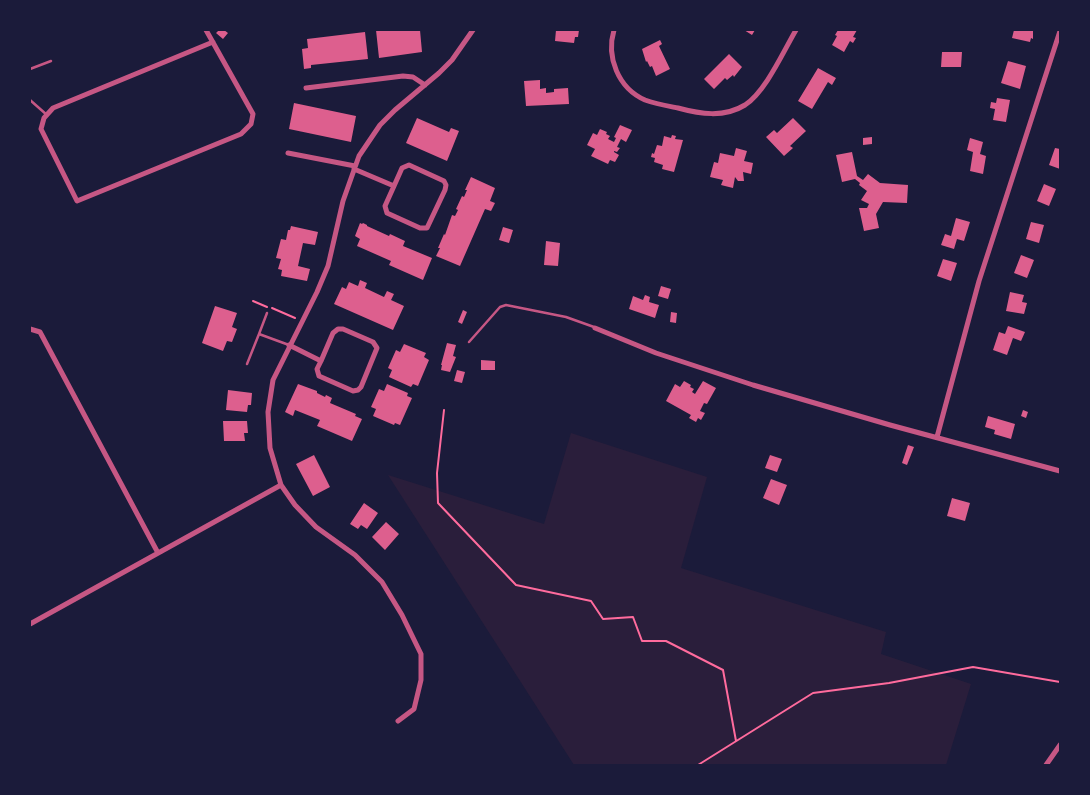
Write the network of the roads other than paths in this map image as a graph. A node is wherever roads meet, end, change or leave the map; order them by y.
1 (206, 30) edge
2 (473, 30) edge
3 (614, 30) edge
4 (796, 30) edge
5 (1060, 31) edge
6 (213, 42) junction
7 (51, 61) dead end
8 (30, 69) edge
9 (425, 85) junction
10 (306, 88) dead end
11 (30, 100) edge
12 (47, 114) junction
13 (288, 153) dead end
14 (354, 167) junction
15 (394, 186) junction
16 (267, 313) dead end
17 (595, 328) joint
18 (30, 329) edge
19 (258, 334) junction
20 (468, 342) dead end
21 (289, 345) junction
22 (321, 361) junction
23 (248, 364) dead end
24 (937, 437) junction
25 (1060, 471) edge
26 (281, 485) junction
27 (158, 553) junction
28 (30, 624) edge
29 (398, 721) dead end
30 (1060, 745) edge
31 (1046, 765) edge

1 - 6 street
2 - 9 street
3 - 4 street
5 - 24 street
6 - 12 street
6 - 12 street
7 - 8 lane
9 - 10 street
9 - 14 street
11 - 12 lane
13 - 14 street
14 - 15 street
14 - 21 street
15 - 15 street
16 - 19 lane
17 - 20 lane
17 - 24 street
18 - 27 street
19 - 21 lane
19 - 23 lane
21 - 22 street
21 - 26 street
22 - 22 street
24 - 25 street
26 - 27 street
26 - 29 street
27 - 28 street
30 - 31 street

